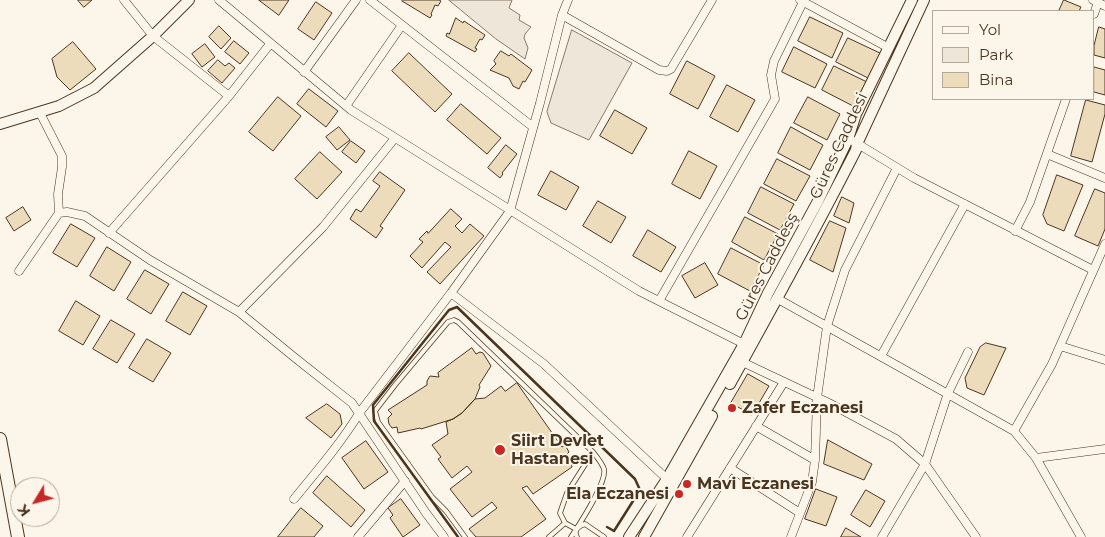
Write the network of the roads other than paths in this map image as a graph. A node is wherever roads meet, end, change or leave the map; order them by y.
1 (124, 0) edge
2 (189, 0) edge
3 (219, 0) edge
4 (356, 0) edge
5 (370, 0) edge
6 (568, 0) edge
7 (712, 0) edge
8 (912, 0) edge
9 (924, 0) edge
10 (802, 1) edge
11 (562, 15) junction
12 (402, 25) junction
13 (153, 36) junction
14 (270, 44) junction
15 (889, 48) junction
16 (304, 72) junction
17 (229, 96) junction
18 (1066, 100) edge
19 (346, 106) junction
20 (40, 113) junction
21 (0, 124) edge
22 (533, 128) junction
23 (395, 138) junction
24 (852, 141) junction
25 (1047, 154) junction
26 (897, 168) junction
27 (1105, 178) edge
28 (965, 204) junction
29 (510, 211) junction
30 (59, 213) junction
31 (1015, 231) junction
32 (109, 233) junction
33 (1105, 244) edge
34 (1093, 270) junction
35 (19, 271) dead end
36 (451, 293) junction
37 (778, 299) junction
38 (659, 301) junction
39 (239, 312) junction
40 (827, 326) junction
41 (744, 344) junction
42 (1060, 346) junction
43 (968, 352) dead end
44 (881, 356) junction
45 (1105, 360) edge
46 (739, 361) junction
47 (784, 382) junction
48 (948, 393) junction
49 (817, 398) junction
50 (360, 412) junction
51 (756, 426) junction
52 (1014, 431) junction
53 (0, 439) edge
54 (1105, 449) edge
55 (593, 452) junction
56 (1036, 458) junction
57 (815, 460) junction
58 (924, 464) junction
59 (730, 468) junction
60 (667, 479) junction
61 (405, 481) junction
62 (294, 499) dead end
63 (800, 513) junction
64 (566, 523) junction
65 (576, 529) junction
66 (18, 537) edge
67 (358, 537) edge
68 (444, 537) edge
69 (465, 537) edge
70 (548, 537) edge
71 (573, 537) edge
72 (604, 537) edge
73 (629, 537) edge
74 (644, 537) edge
75 (687, 537) edge
76 (790, 537) edge
77 (882, 537) edge
78 (976, 537) edge
79 (1081, 537) edge

1 - 13 street
2 - 13 street
3 - 14 street
4 - 16 street
5 - 12 street
6 - 11 street
7 - 11 street
8 - 15 street, Güres Caddesş
9 - 24 street, Güres Caddesi
10 - 15 street
10 - 38 street
11 - 22 street
12 - 19 street
12 - 22 street
13 - 17 street
13 - 20 street
14 - 16 street
14 - 17 street
15 - 24 street, Güres Caddesş
16 - 19 street
17 - 32 street
18 - 25 street
19 - 23 street
20 - 21 street
20 - 30 street
22 - 29 street
23 - 29 street
23 - 39 street
24 - 26 street
24 - 37 street, Güres Caddesi
24 - 41 street, Güres Caddesş
25 - 27 street
25 - 31 street
26 - 28 street
26 - 40 street
28 - 31 street
28 - 44 street
29 - 36 street
29 - 38 street
30 - 32 street
30 - 35 street
31 - 34 street
32 - 39 street
33 - 34 street
34 - 42 street
36 - 50 street
36 - 60 street
37 - 40 street
37 - 46 street, Güres Caddesi
38 - 41 street
39 - 50 street
40 - 44 street
40 - 49 street
41 - 46 street, Güres Caddesş
42 - 45 street
42 - 52 street
43 - 48 street
44 - 48 street
46 - 47 street
46 - 60 street, Güres Caddesş
46 - 74 street, Güres Caddesi
47 - 49 street
47 - 51 street
48 - 52 street
48 - 58 street
49 - 57 street
49 - 58 street
50 - 61 street
50 - 62 street
51 - 57 street
51 - 59 street
52 - 56 street
53 - 66 highway
54 - 56 street
55 - 64 lane
55 - 65 lane
55 - 69 lane
56 - 79 street
57 - 63 street
58 - 77 street
58 - 78 street
59 - 63 street
59 - 75 street
60 - 73 street, Güres Caddesş
61 - 67 street
61 - 68 street
63 - 76 street
64 - 65 lane
64 - 70 lane
65 - 71 lane
65 - 72 lane

